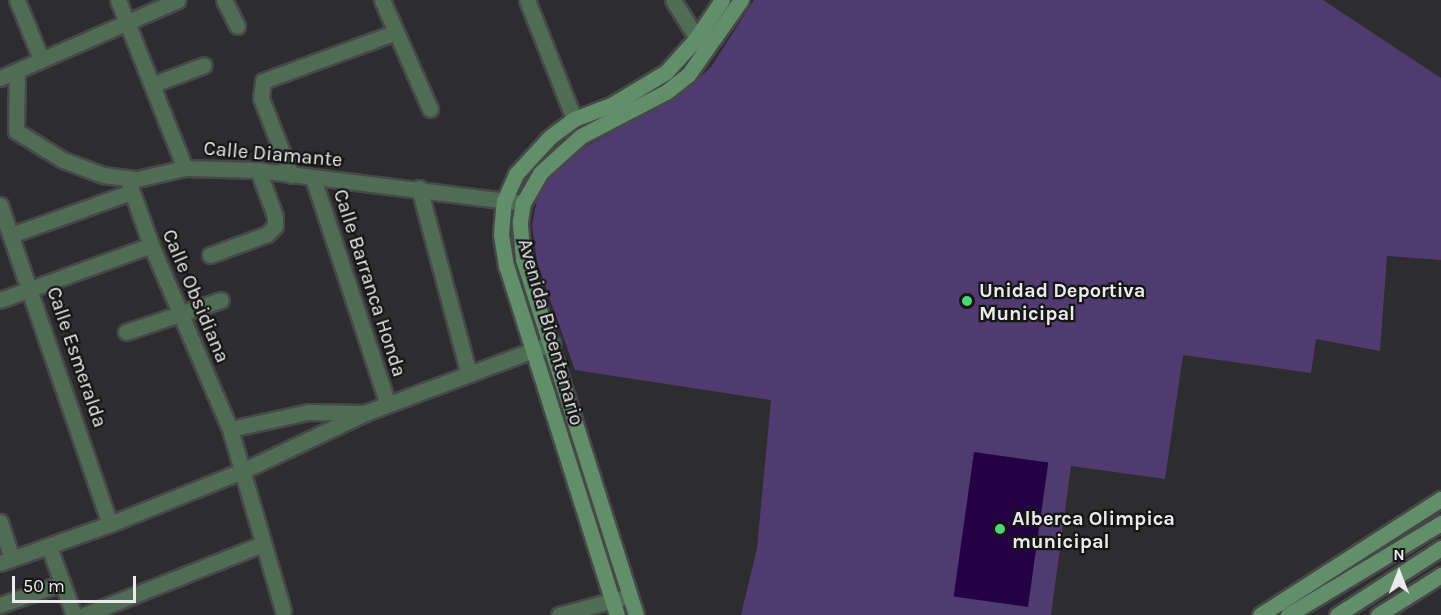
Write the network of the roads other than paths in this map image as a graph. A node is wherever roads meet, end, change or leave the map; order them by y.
1 (16, 0) edge
2 (118, 0) edge
3 (178, 0) edge
4 (224, 0) edge
5 (381, 0) edge
6 (527, 0) edge
7 (673, 0) edge
8 (722, 0) edge
9 (741, 0) edge
10 (128, 24) junction
11 (237, 26) dead end
12 (396, 32) junction
13 (695, 40) junction
14 (707, 52) junction
15 (41, 59) junction
16 (204, 66) dead end
17 (17, 72) junction
18 (0, 78) edge
19 (154, 84) junction
20 (430, 108) dead end
21 (574, 119) junction
22 (185, 168) junction
23 (258, 170) junction
24 (291, 175) junction
25 (313, 178) junction
26 (129, 185) junction
27 (419, 188) junction
28 (504, 201) junction
29 (523, 203) junction
30 (1, 215) edge
31 (11, 235) junction
32 (151, 245) junction
33 (210, 255) dead end
34 (33, 291) junction
35 (0, 300) edge
36 (221, 300) dead end
37 (180, 315) junction
38 (126, 332) dead end
39 (552, 343) junction
40 (531, 349) junction
41 (468, 371) junction
42 (387, 402) junction
43 (365, 412) junction
44 (230, 429) junction
45 (242, 471) junction
46 (1441, 499) edge
47 (0, 522) edge
48 (1441, 523) edge
49 (110, 524) junction
50 (262, 544) junction
51 (48, 547) junction
52 (1441, 548) edge
53 (6, 560) edge
54 (1440, 579) edge
55 (62, 583) junction
56 (629, 596) junction
57 (0, 605) edge
58 (615, 608) edge
59 (283, 610) dead end
60 (74, 615) edge
61 (84, 615) edge
62 (559, 615) edge
63 (636, 615) edge
64 (1260, 615) edge
65 (1288, 615) edge
66 (1336, 615) edge
67 (1378, 615) edge

1 - 15 street
2 - 10 street
3 - 10 street
4 - 11 street
5 - 12 street
6 - 21 street
7 - 13 street
8 - 13 main road, Avenida Bicentenario
9 - 14 main road, Avenida Bicentenario
10 - 15 street
10 - 19 street
12 - 20 street
12 - 24 street
13 - 14 street
13 - 21 main road, Avenida Bicentenario
14 - 29 main road, Avenida Bicentenario
15 - 17 street
16 - 19 street
17 - 18 street
17 - 26 street, Calle Diamante
19 - 22 street
21 - 28 main road, Avenida Bicentenario
22 - 23 street, Calle Diamante
22 - 26 street, Calle Diamante
23 - 24 street, Calle Diamante
23 - 33 street
24 - 25 street, Calle Diamante
25 - 27 street, Calle Diamante
25 - 42 street, Calle Barranca Honda
26 - 31 street, Calle Diamante
26 - 32 street, Calle Obsidiana
27 - 28 street, Calle Diamante
27 - 41 street
28 - 29 street, Calle Diamante
28 - 40 main road, Avenida Bicentenario
29 - 39 main road, Avenida Bicentenario
30 - 31 street, Calle Esmeralda
31 - 34 street, Calle Esmeralda
32 - 34 street
32 - 37 street, Calle Obsidiana
34 - 35 street
34 - 49 street, Calle Esmeralda
36 - 37 street
37 - 38 street
37 - 44 street, Calle Obsidiana
39 - 40 street
39 - 56 main road, Avenida Bicentenario
40 - 41 street
40 - 58 main road, Avenida Bicentenario
41 - 42 street
42 - 43 street
43 - 44 street
43 - 45 street
44 - 45 street
45 - 49 street
45 - 50 street
46 - 64 main road
47 - 53 street
48 - 65 main road
49 - 51 street
50 - 59 street
50 - 61 street
51 - 53 street
51 - 55 street
52 - 66 main road
54 - 67 main road
55 - 57 street
55 - 60 street
56 - 58 street
56 - 63 main road, Avenida Bicentenario
58 - 62 street

